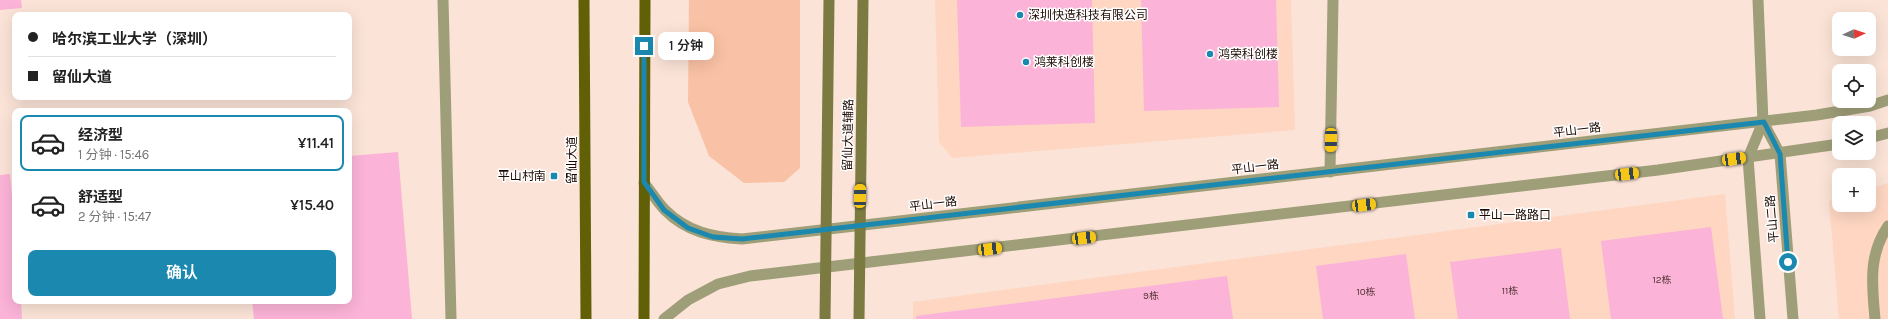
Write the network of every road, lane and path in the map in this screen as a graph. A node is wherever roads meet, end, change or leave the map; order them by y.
1 (443, 0) edge
2 (584, 0) edge
3 (645, 0) edge
4 (829, 0) edge
5 (864, 0) edge
6 (1333, 0) edge
7 (1758, 0) edge
8 (1888, 100) edge
9 (1764, 122) junction
10 (1888, 133) edge
11 (1876, 136) edge
12 (1832, 145) edge
13 (1780, 154) junction
14 (1748, 158) junction
15 (1330, 172) junction
16 (644, 182) junction
17 (860, 226) junction
18 (1888, 226) edge
19 (826, 230) junction
20 (860, 263) junction
21 (825, 267) junction
22 (451, 319) edge
23 (586, 319) edge
24 (644, 319) edge
25 (664, 319) edge
26 (825, 319) edge
27 (859, 319) edge
28 (1760, 319) edge
29 (1793, 319) edge
30 (1875, 319) edge

1 - 22 street
2 - 23 main road, 留仙大道
3 - 16 main road
4 - 19 main road, 留仙大道辅路
5 - 17 main road, 留仙大道辅路
6 - 15 street
7 - 9 street, 平山二路
8 - 9 street, 平山一路
9 - 13 street, 平山二路
9 - 14 street, 平山二路
9 - 15 street, 平山一路
10 - 11 street
12 - 13 street
13 - 14 street
13 - 29 street, 平山二路
14 - 20 street
14 - 28 street, 平山二路
15 - 17 street, 平山一路
16 - 19 street, 平山一路
16 - 24 main road
17 - 19 street, 平山一路
17 - 20 main road, 留仙大道辅路
18 - 30 street
19 - 21 main road, 留仙大道辅路
20 - 21 street
20 - 27 main road, 留仙大道辅路
21 - 25 street
21 - 26 main road, 留仙大道辅路

